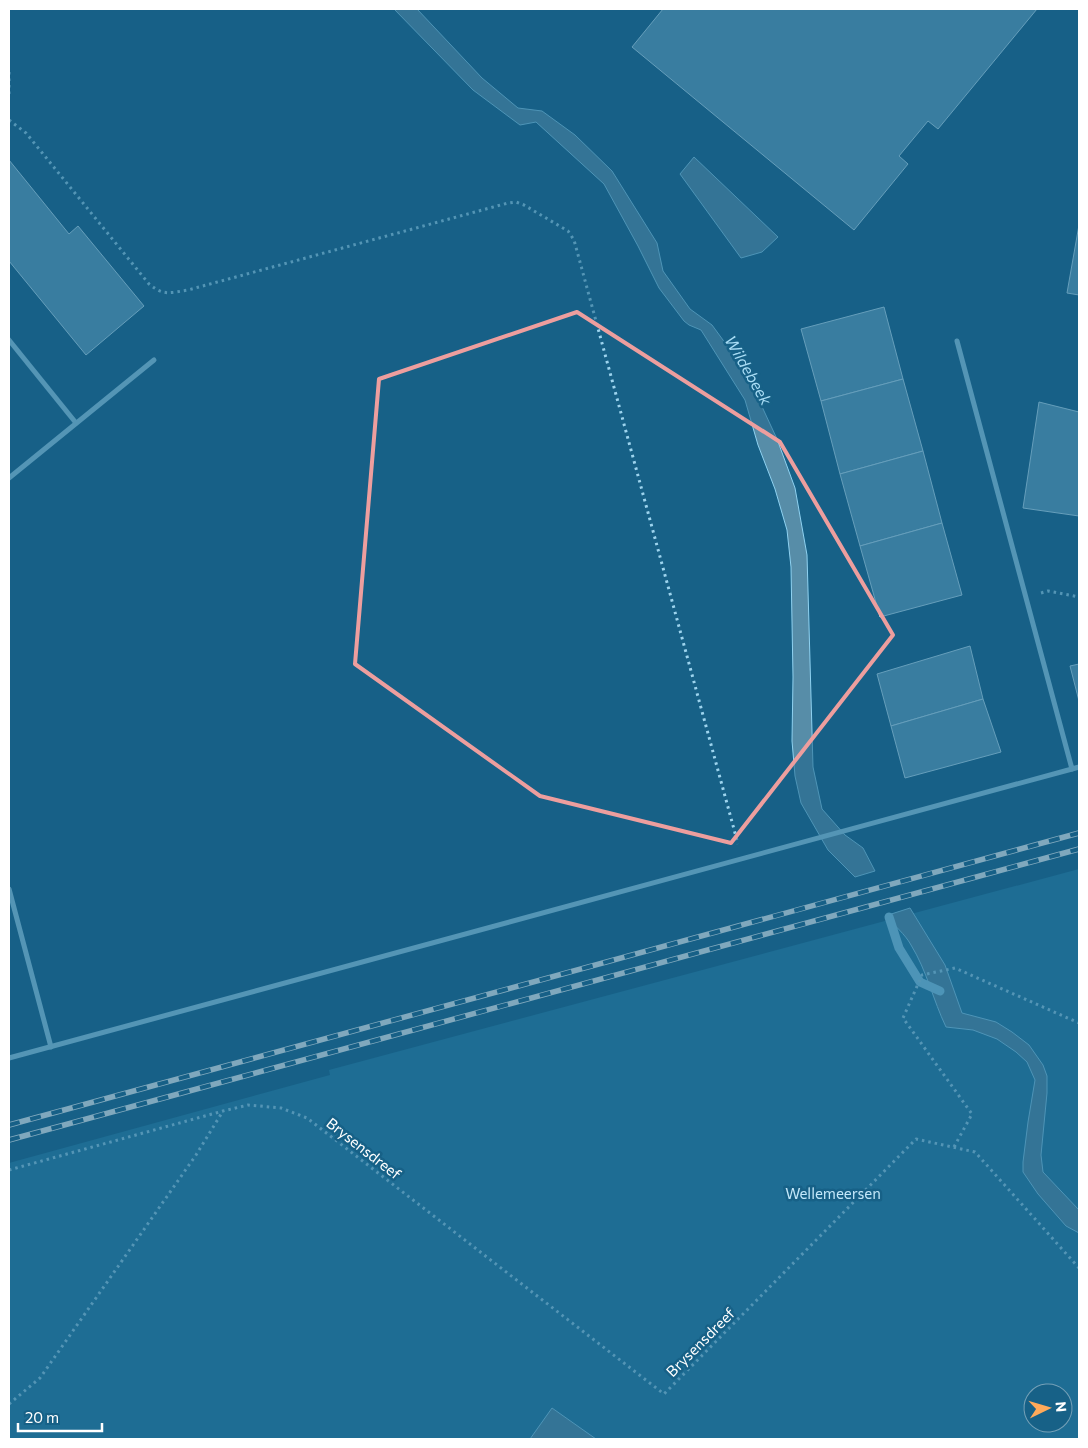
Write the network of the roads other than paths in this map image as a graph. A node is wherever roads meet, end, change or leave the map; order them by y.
1 (9, 340) edge
2 (957, 341) dead end
3 (154, 360) dead end
4 (76, 423) junction
5 (9, 478) edge
6 (1079, 767) edge
7 (1072, 769) junction
8 (9, 889) edge
9 (51, 1047) junction
10 (9, 1058) edge

1 - 4 street
2 - 7 street
3 - 4 street
4 - 5 street
6 - 7 street
7 - 9 street
8 - 9 street
9 - 10 street

